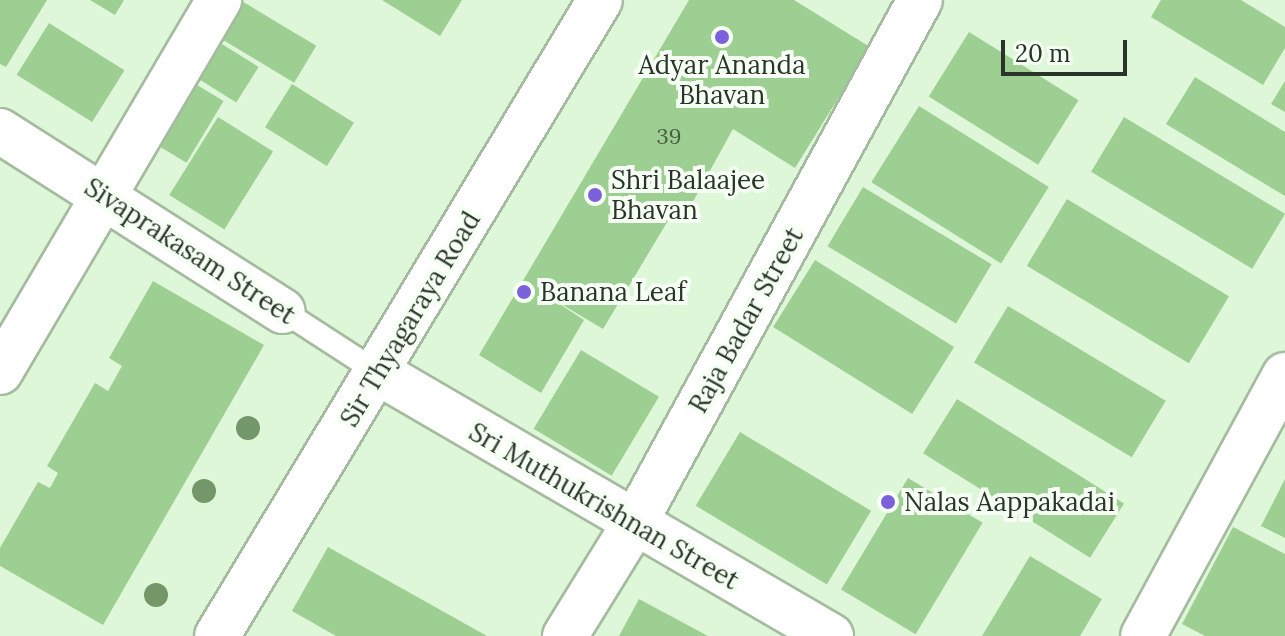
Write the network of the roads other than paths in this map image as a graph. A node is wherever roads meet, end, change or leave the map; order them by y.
1 (219, 0) edge
2 (600, 0) edge
3 (920, 0) edge
4 (0, 131) edge
5 (104, 194) junction
6 (283, 311) joint
7 (0, 372) edge
8 (379, 373) junction
9 (1285, 375) edge
10 (633, 526) junction
11 (217, 636) edge
12 (565, 636) edge
13 (831, 636) edge
14 (1143, 636) edge

1 - 5 street
2 - 8 street, Sir Thyagaraya Road
3 - 10 street, Raja Badar Street
4 - 5 street, Sivaprakasam Street
5 - 6 street, Sivaprakasam Street
5 - 7 street
6 - 8 lane, Sivaprakasam Street
8 - 10 street, Sri Muthukrishnan Street
8 - 11 street, Sir Thyagaraya Road
9 - 14 street
10 - 12 street, Raja Badar Street
10 - 13 street, Sri Muthukrishnan Street

